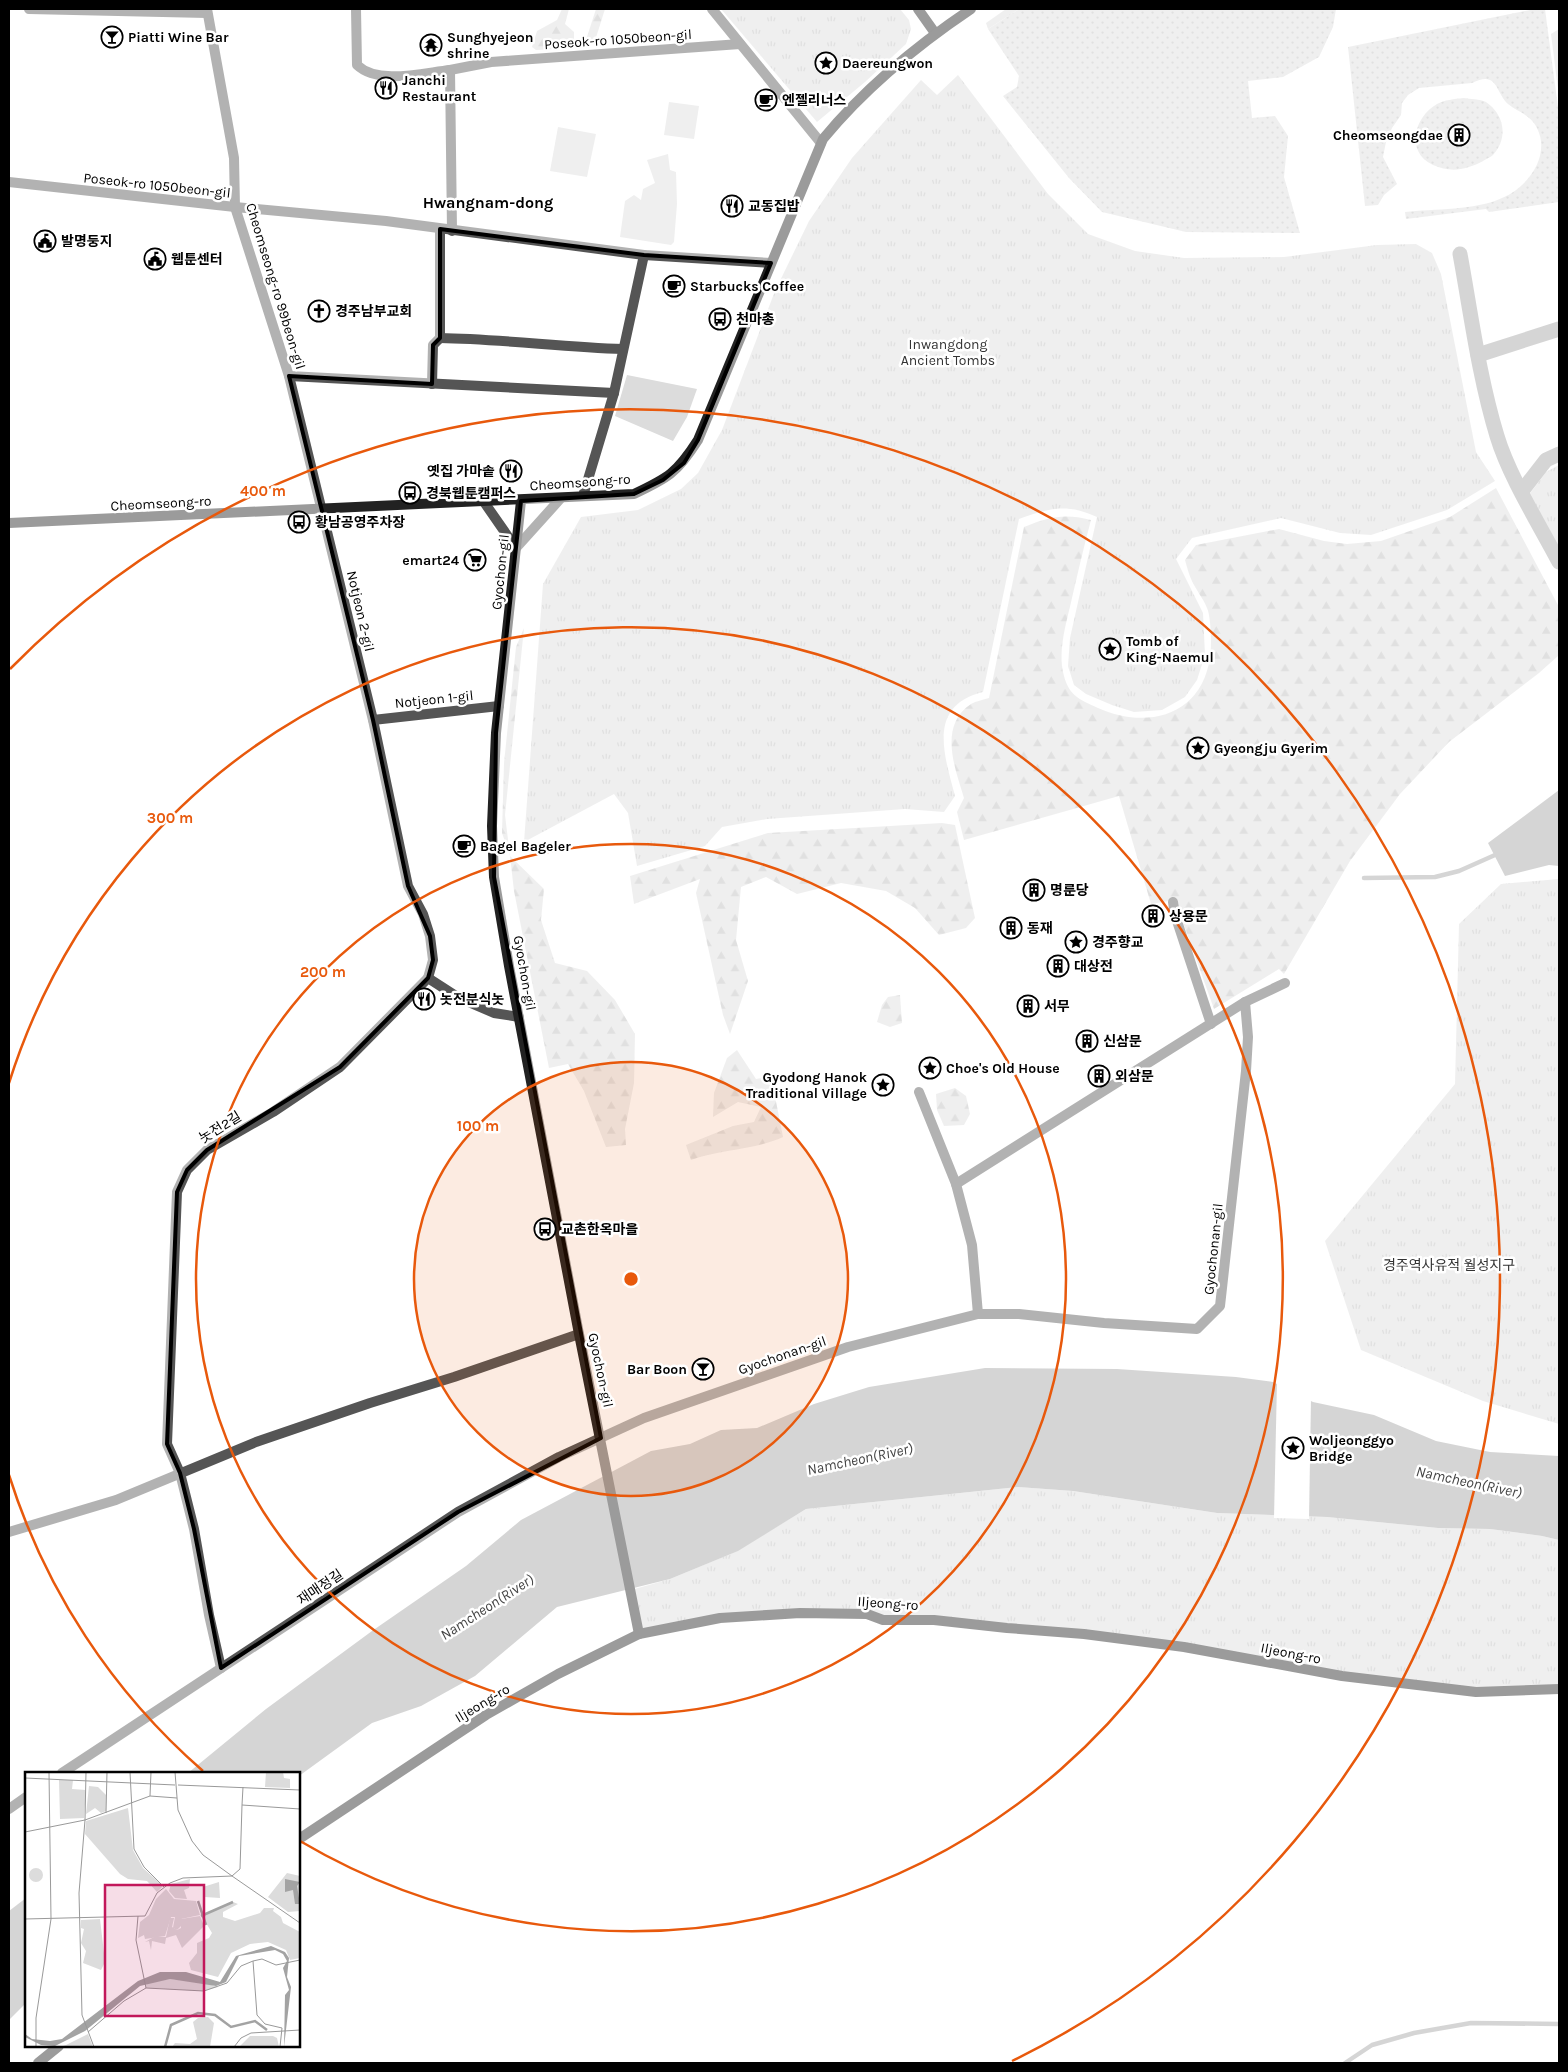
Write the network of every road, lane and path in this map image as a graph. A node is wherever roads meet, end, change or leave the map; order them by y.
1 (29, 9) edge
2 (356, 9) edge
3 (712, 9) edge
4 (918, 9) edge
5 (971, 9) edge
6 (207, 11) edge
7 (935, 33) junction
8 (740, 44) junction
9 (450, 70) junction
10 (821, 143) junction
11 (9, 182) edge
12 (235, 208) junction
13 (440, 229) junction
14 (452, 231) junction
15 (644, 255) junction
16 (771, 263) junction
17 (440, 338) junction
18 (623, 349) junction
19 (289, 376) junction
20 (432, 384) junction
21 (614, 393) junction
22 (583, 496) junction
23 (562, 498) junction
24 (521, 500) junction
25 (484, 502) junction
26 (323, 509) junction
27 (9, 523) edge
28 (516, 548) junction
29 (499, 706) junction
30 (373, 720) junction
31 (1173, 902) dead end
32 (428, 978) junction
33 (1285, 983) dead end
34 (1245, 1002) junction
35 (519, 1017) junction
36 (1212, 1024) junction
37 (919, 1092) dead end
38 (956, 1184) junction
39 (978, 1314) junction
40 (579, 1334) junction
41 (601, 1442) junction
42 (180, 1473) junction
43 (9, 1532) edge
44 (639, 1634) junction
45 (222, 1668) junction
46 (1559, 1689) edge
47 (64, 1772) edge
48 (25, 1798) edge
49 (9, 1809) edge
50 (300, 1838) edge
51 (58, 2047) edge
52 (38, 2063) edge

1 - 6 street
2 - 9 street, Poseok-ro 1050beon-gil
3 - 8 street
4 - 7 street
5 - 7 street, Cheomseong-ro
6 - 12 street, Cheomseong-ro 99beon-gil
7 - 10 street, Cheomseong-ro
8 - 9 street, Poseok-ro 1050beon-gil
8 - 10 street
9 - 14 street
10 - 16 street, Cheomseong-ro
11 - 12 street, Poseok-ro 1050beon-gil
12 - 13 street, Poseok-ro 1050beon-gil
12 - 19 street, Cheomseong-ro 99beon-gil
13 - 14 street, Poseok-ro 1050beon-gil
13 - 17 street
14 - 15 street, Poseok-ro 1050beon-gil
15 - 16 street, Poseok-ro 1050beon-gil
15 - 18 street
16 - 22 street, Cheomseong-ro
17 - 18 street
17 - 20 street
18 - 21 street
19 - 20 street
19 - 26 street, Cheomseong-ro 99beon-gil
20 - 21 street
21 - 22 street
22 - 23 street, Cheomseong-ro
23 - 24 street, Cheomseong-ro
23 - 28 street
24 - 25 street, Cheomseong-ro
24 - 28 street, Gyochon-gil
25 - 26 street, Cheomseong-ro
25 - 28 street
26 - 27 street, Cheomseong-ro
26 - 30 street, Notjeon 2-gil
28 - 29 street, Gyochon-gil
29 - 30 street, Notjeon 1-gil
29 - 35 street, Gyochon-gil
30 - 32 street, Notjeon 2-gil
31 - 36 street
32 - 35 street
32 - 42 street, 놋전2길
33 - 34 street
34 - 36 street
34 - 39 street, Gyochonan-gil
35 - 40 street, Gyochon-gil
36 - 38 street
37 - 38 street
38 - 39 street
39 - 41 street, Gyochonan-gil
40 - 41 street, Gyochon-gil
40 - 42 street
41 - 44 street, Gyochon-gil
41 - 45 street, 재매정길
42 - 43 street
42 - 45 street, 놋전2길
44 - 46 street, Iljeong-ro
44 - 50 street, Iljeong-ro
45 - 47 street, 재매정길
48 - 49 street
51 - 52 street

